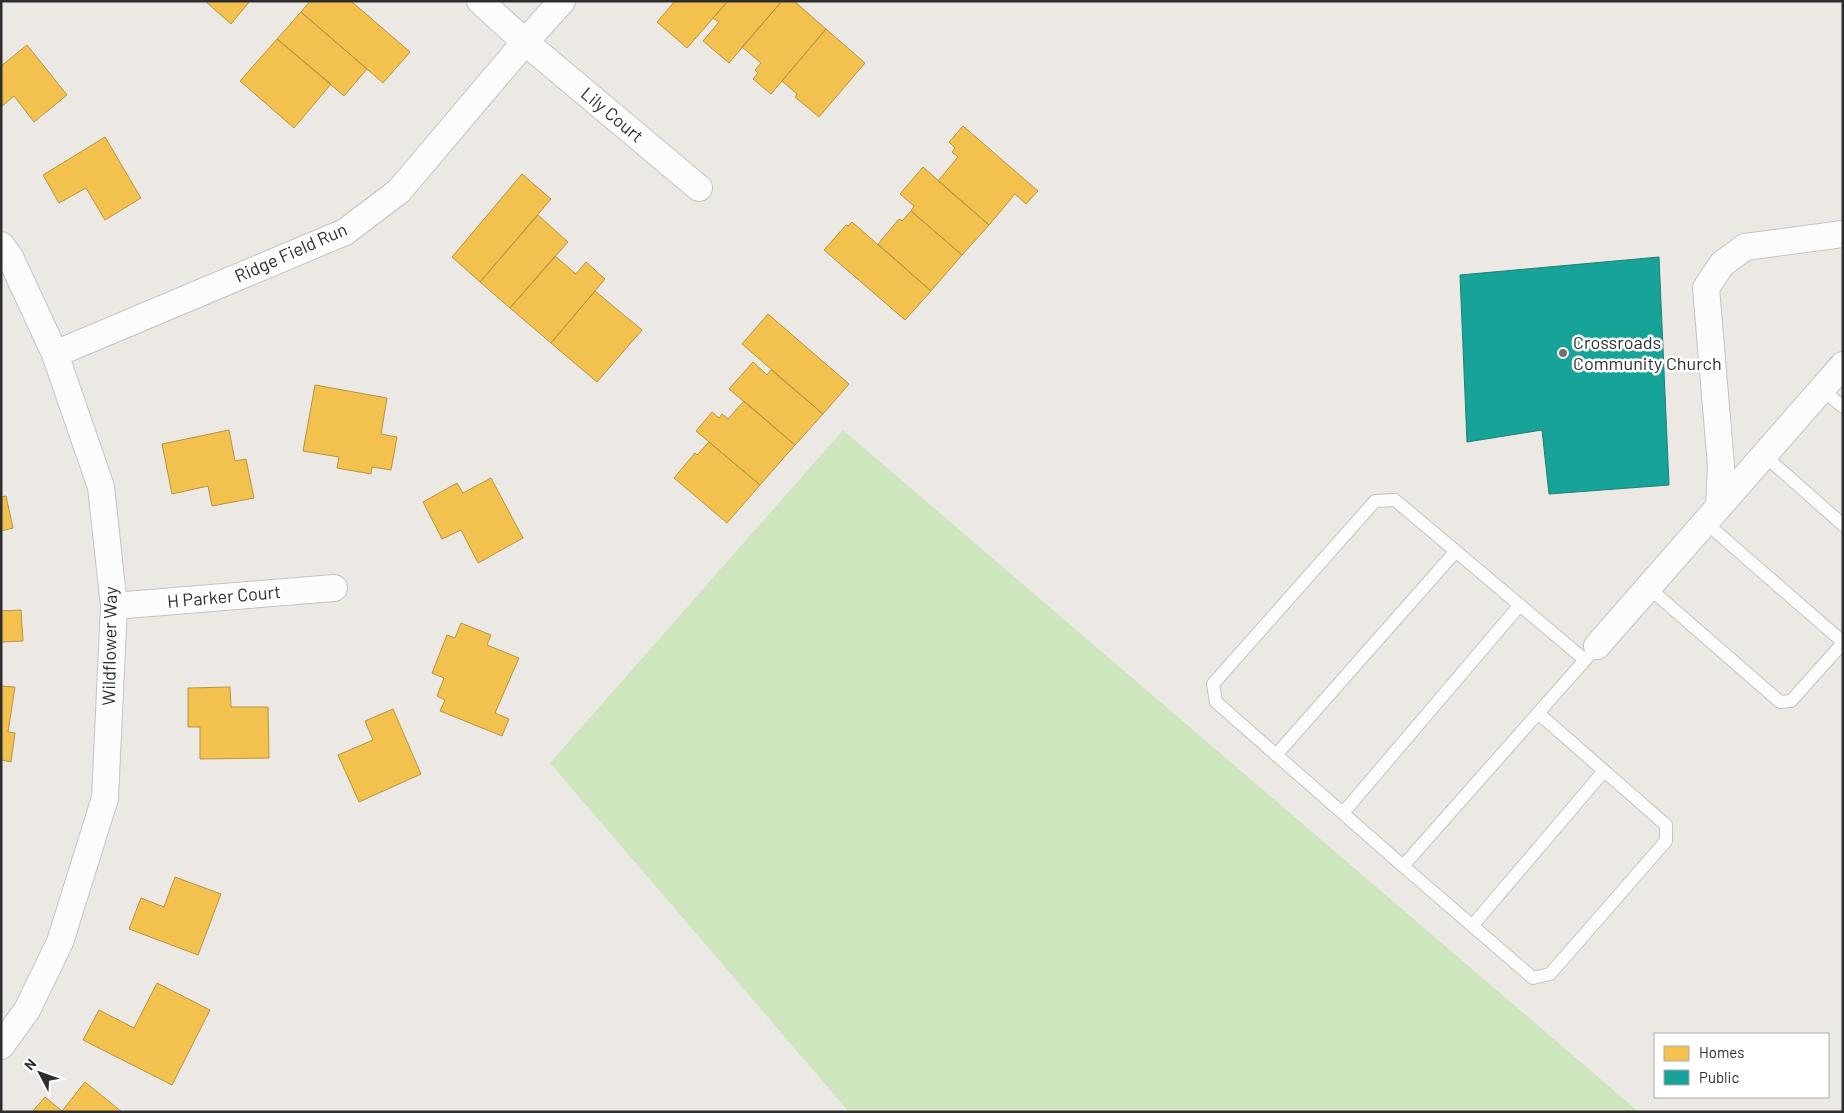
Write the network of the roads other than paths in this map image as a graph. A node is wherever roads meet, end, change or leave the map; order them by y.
1 (480, 1) edge
2 (562, 1) edge
3 (525, 42) junction
4 (699, 188) dead end
5 (1843, 234) edge
6 (1, 244) edge
7 (55, 354) junction
8 (1843, 365) edge
9 (1822, 389) junction
10 (1843, 407) edge
11 (1764, 455) junction
12 (1712, 514) junction
13 (1843, 525) edge
14 (1456, 551) junction
15 (1648, 587) junction
16 (334, 588) dead end
17 (1520, 605) junction
18 (114, 606) junction
19 (1843, 643) edge
20 (1591, 653) junction
21 (1538, 713) junction
22 (1276, 754) junction
23 (1604, 771) junction
24 (1343, 813) junction
25 (1403, 866) junction
26 (1472, 926) junction
27 (1, 1046) edge

1 - 3 street, Lily Court
2 - 3 street, Ridge Field Run
3 - 4 street, Lily Court
3 - 7 street, Ridge Field Run
5 - 12 street
6 - 7 street, Wildflower Way
7 - 18 street, Wildflower Way
8 - 9 street
9 - 10 lane
9 - 11 street
11 - 12 street
11 - 13 lane
12 - 15 street
12 - 19 lane
14 - 17 lane
14 - 22 lane
14 - 22 lane
15 - 19 lane
15 - 20 street
16 - 18 street, H Parker Court
17 - 20 lane
17 - 24 lane
18 - 27 street, Wildflower Way
20 - 21 lane
21 - 23 lane
21 - 25 lane
22 - 24 lane
23 - 26 lane
23 - 26 lane
24 - 25 lane
25 - 26 lane

